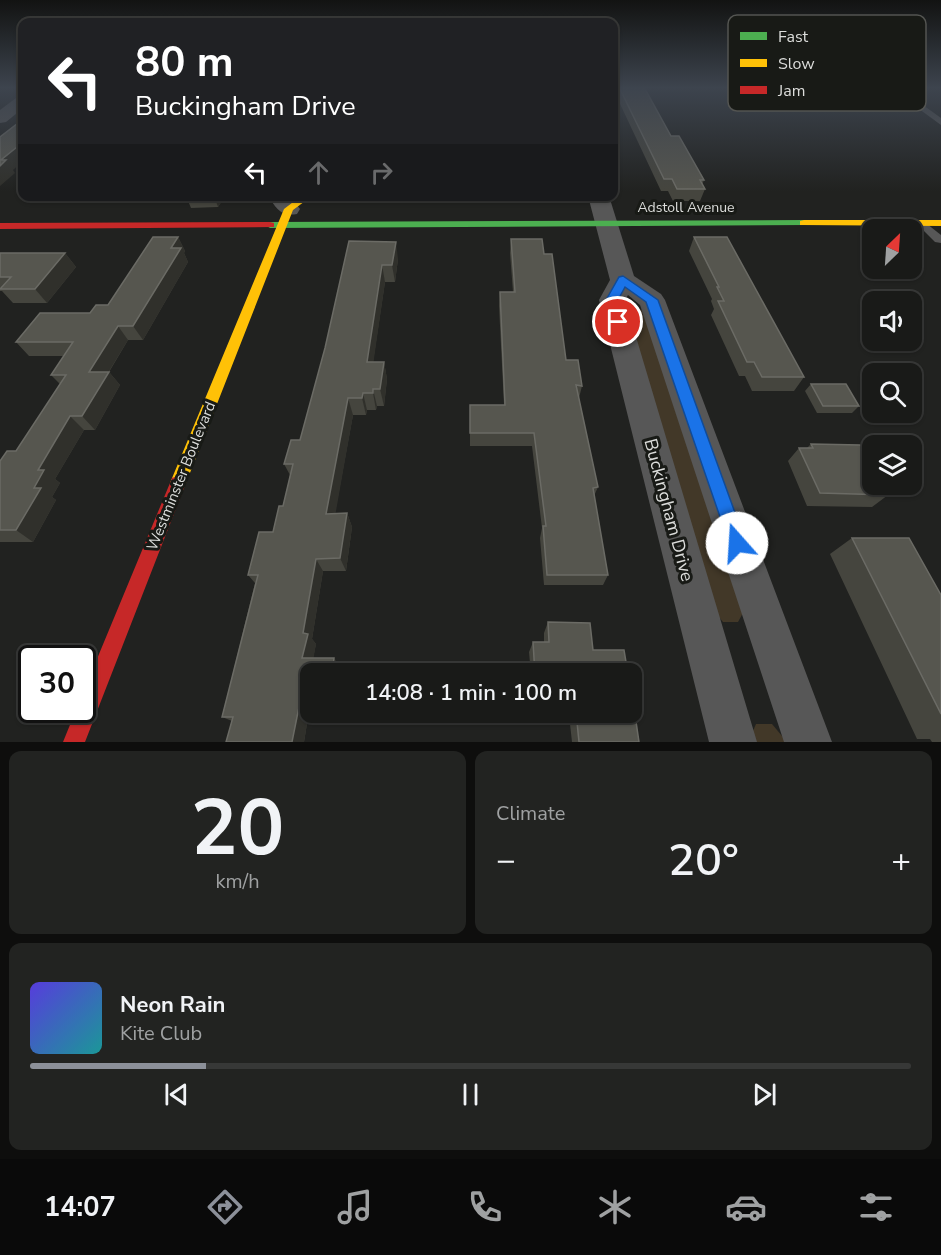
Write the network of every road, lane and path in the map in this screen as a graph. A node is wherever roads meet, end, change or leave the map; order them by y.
1 (299, 201) edge
2 (600, 201) edge
3 (283, 210) edge
4 (862, 223) edge
5 (922, 223) joint
6 (941, 223) edge
7 (607, 224) junction
8 (0, 226) edge
9 (939, 240) dead end
10 (623, 280) junction
11 (74, 742) edge
12 (733, 742) edge
13 (807, 742) edge

1 - 3 street
2 - 7 street
3 - 7 street, Adstoll Avenue
3 - 8 street, Adstoll Avenue
3 - 11 street, Westminster Boulevard
4 - 7 street, Adstoll Avenue
5 - 6 street, Adstoll Avenue
5 - 9 lane
7 - 10 street
10 - 12 street, Buckingham Drive
10 - 13 street

